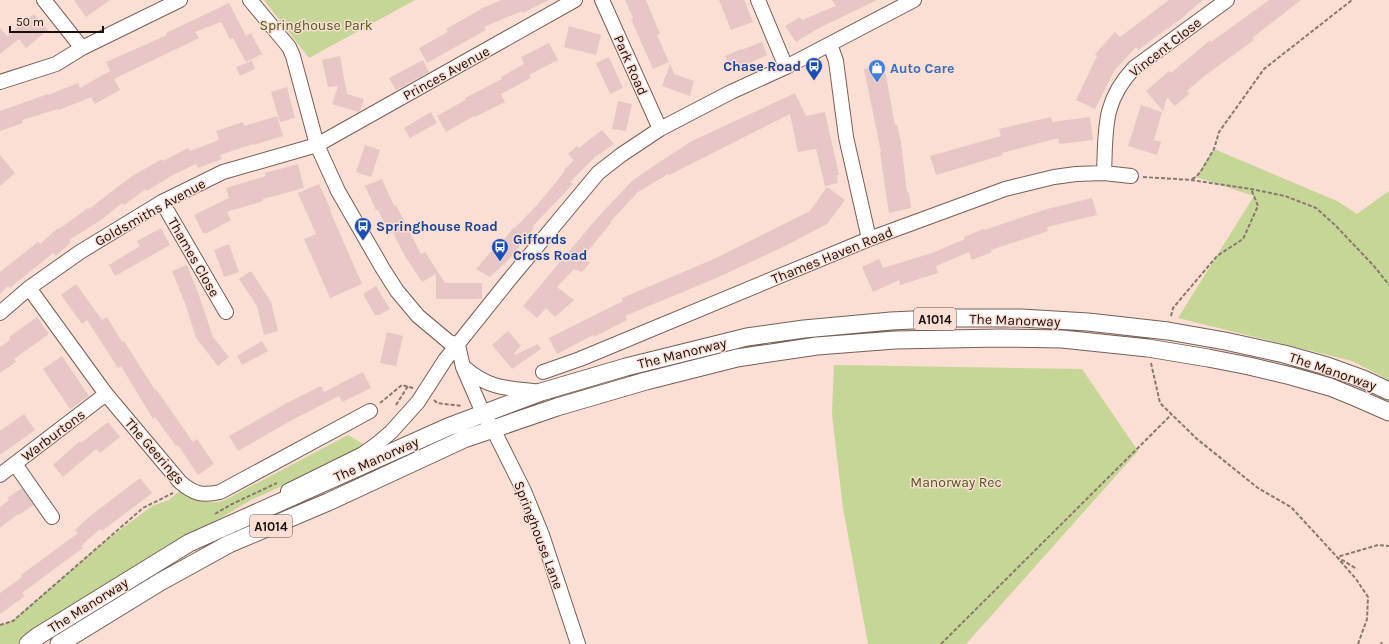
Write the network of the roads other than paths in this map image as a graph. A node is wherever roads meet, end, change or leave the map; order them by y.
1 (44, 0) edge
2 (180, 0) edge
3 (250, 0) edge
4 (575, 0) edge
5 (602, 0) edge
6 (758, 0) edge
7 (914, 0) edge
8 (1227, 0) edge
9 (830, 44) junction
10 (82, 48) junction
11 (786, 67) junction
12 (0, 82) edge
13 (660, 129) junction
14 (317, 145) junction
15 (1104, 173) junction
16 (1131, 176) road end
17 (162, 202) junction
18 (869, 239) junction
19 (29, 288) junction
20 (226, 312) dead end
21 (0, 313) edge
22 (458, 345) junction
23 (464, 367) junction
24 (439, 370) junction
25 (543, 372) dead end
26 (1389, 391) edge
27 (541, 392) junction
28 (106, 394) junction
29 (370, 411) road end
30 (1389, 412) edge
31 (483, 413) junction
32 (493, 429) junction
33 (15, 464) junction
34 (0, 475) edge
35 (52, 517) dead end
36 (188, 543) junction
37 (28, 644) edge
38 (59, 644) edge
39 (578, 644) edge

1 - 10 street
2 - 10 street
3 - 14 street
4 - 14 street, Princes Avenue
5 - 13 street, Park Road
6 - 11 street
7 - 9 street
8 - 15 street, Vincent Close
9 - 11 street
9 - 18 street
10 - 12 street
11 - 13 street
13 - 22 street
14 - 17 street, Goldsmiths Avenue
14 - 22 street
15 - 16 street, Thames Haven Road
15 - 18 street, Thames Haven Road
17 - 19 street, Goldsmiths Avenue
17 - 20 street, Thames Close
18 - 25 street, Thames Haven Road
19 - 21 street, Goldsmiths Avenue
19 - 28 street, The Geerings
22 - 23 street
22 - 24 street
23 - 24 street
23 - 27 street
23 - 31 street
24 - 36 street
26 - 27 main road, The Manorway / A1014
27 - 31 main road, The Manorway / A1014
28 - 29 street, The Geerings
28 - 33 street, Warburtons
30 - 32 main road, The Manorway / A1014
31 - 32 street, Springhouse Lane
31 - 36 main road, The Manorway / A1014
32 - 38 main road, The Manorway / A1014
32 - 39 street, Springhouse Lane
33 - 34 street, Warburtons
33 - 35 street
36 - 37 main road, The Manorway / A1014

